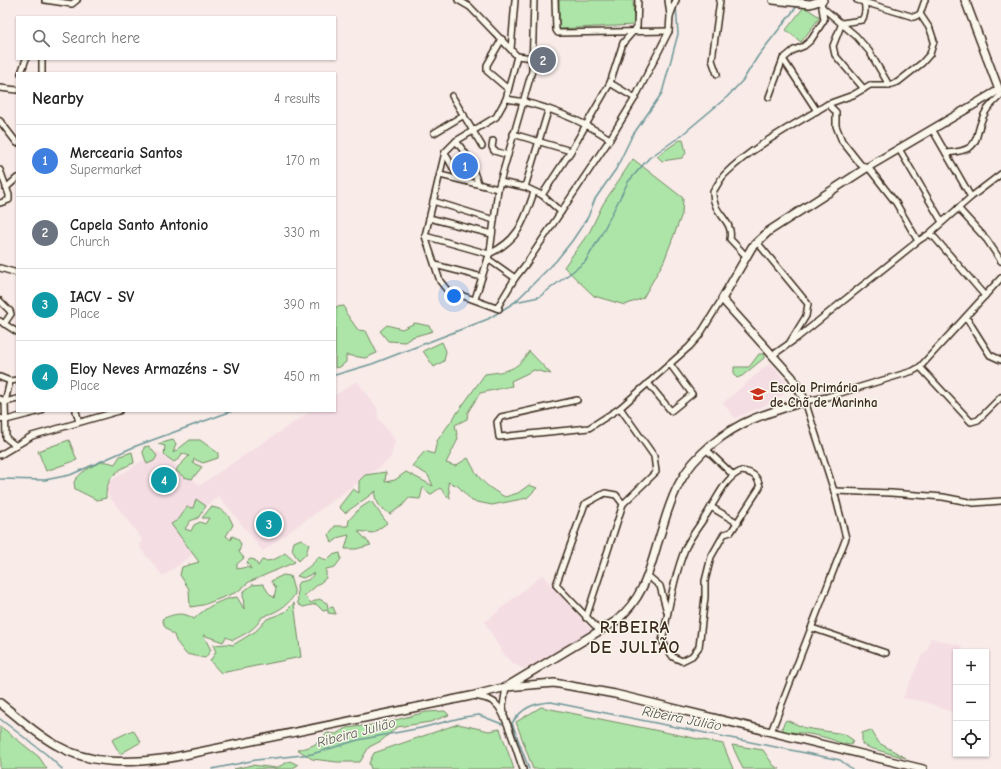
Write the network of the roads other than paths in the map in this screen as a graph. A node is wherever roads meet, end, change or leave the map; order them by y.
1 (45, 0) edge
2 (77, 0) edge
3 (458, 0) edge
4 (515, 0) edge
5 (534, 0) edge
6 (555, 0) edge
7 (638, 0) edge
8 (668, 0) edge
9 (676, 0) edge
10 (720, 0) edge
11 (772, 0) edge
12 (857, 0) edge
13 (918, 0) edge
14 (965, 0) edge
15 (789, 1) edge
16 (924, 1) edge
17 (864, 2) junction
18 (822, 3) edge
19 (920, 14) junction
20 (670, 16) junction
21 (842, 23) junction
22 (669, 31) junction
23 (633, 32) junction
24 (502, 39) junction
25 (511, 49) junction
26 (517, 56) junction
27 (533, 58) junction
28 (783, 59) junction
29 (26, 60) edge
30 (42, 60) edge
31 (21, 72) edge
32 (42, 72) edge
33 (717, 74) dead end
34 (610, 83) junction
35 (889, 85) junction
36 (0, 88) edge
37 (508, 88) junction
38 (864, 89) junction
39 (16, 90) edge
40 (1000, 93) edge
41 (452, 96) dead end
42 (769, 97) dead end
43 (635, 98) junction
44 (506, 99) junction
45 (523, 102) junction
46 (828, 104) junction
47 (548, 111) junction
48 (817, 111) junction
49 (464, 115) junction
50 (0, 121) edge
51 (587, 124) junction
52 (932, 129) junction
53 (473, 130) junction
54 (434, 134) dead end
55 (513, 134) junction
56 (610, 139) junction
57 (456, 141) junction
58 (16, 142) edge
59 (493, 142) dead end
60 (540, 142) junction
61 (482, 146) dead end
62 (899, 149) junction
63 (571, 151) junction
64 (445, 153) junction
65 (946, 153) junction
66 (508, 155) junction
67 (868, 167) junction
68 (0, 170) edge
69 (1001, 174) edge
70 (440, 175) junction
71 (16, 179) edge
72 (459, 179) junction
73 (500, 182) junction
74 (478, 183) junction
75 (525, 187) junction
76 (6, 188) junction
77 (498, 189) junction
78 (534, 192) junction
79 (542, 195) junction
80 (971, 197) junction
81 (433, 202) junction
82 (0, 203) edge
83 (958, 208) junction
84 (561, 212) junction
85 (429, 218) junction
86 (494, 220) junction
87 (942, 222) junction
88 (492, 234) junction
89 (928, 234) junction
90 (425, 236) junction
91 (918, 241) junction
92 (757, 242) junction
93 (746, 256) junction
94 (489, 257) junction
95 (1001, 261) edge
96 (435, 265) junction
97 (0, 268) edge
98 (16, 273) edge
99 (482, 277) junction
100 (515, 278) junction
101 (1001, 278) edge
102 (985, 296) junction
103 (475, 299) junction
104 (722, 299) junction
105 (0, 301) edge
106 (966, 317) junction
107 (2, 322) edge
108 (16, 331) edge
109 (788, 344) junction
110 (773, 355) junction
111 (1001, 360) edge
112 (670, 364) junction
113 (920, 367) junction
114 (0, 377) edge
115 (16, 380) edge
116 (10, 381) junction
117 (648, 383) junction
118 (1001, 397) edge
119 (0, 399) edge
120 (16, 399) edge
121 (577, 400) dead end
122 (805, 401) junction
123 (5, 402) junction
124 (620, 408) junction
125 (37, 412) edge
126 (76, 412) edge
127 (115, 412) edge
128 (0, 418) edge
129 (6, 420) junction
130 (79, 422) junction
131 (3, 438) edge
132 (16, 446) junction
133 (707, 450) junction
134 (0, 455) edge
135 (733, 475) junction
136 (834, 491) junction
137 (1001, 500) edge
138 (623, 504) junction
139 (711, 507) junction
140 (738, 523) junction
141 (648, 576) junction
142 (668, 614) junction
143 (586, 618) junction
144 (812, 628) junction
145 (600, 631) junction
146 (886, 653) dead end
147 (506, 686) junction
148 (471, 696) junction
149 (0, 703) edge
150 (505, 718) junction
151 (771, 732) junction
152 (523, 769) edge
153 (923, 769) edge

1 - 2 street
3 - 24 street
4 - 25 street
5 - 27 street
6 - 23 street
7 - 23 street
8 - 20 street
9 - 20 street
10 - 33 street
11 - 15 street
12 - 17 street
13 - 16 street
14 - 40 street
15 - 18 street
16 - 19 street
17 - 19 street
17 - 21 street
18 - 21 street
18 - 28 street
19 - 35 street
20 - 22 street
21 - 35 street
21 - 38 street
22 - 23 street
22 - 43 street
23 - 34 street
24 - 25 street
24 - 37 street
25 - 26 street
26 - 27 street
26 - 37 street
27 - 45 street
28 - 42 street
28 - 48 street
29 - 31 street
30 - 32 street
34 - 43 street
34 - 51 street
35 - 38 street
36 - 39 street
37 - 44 street
38 - 46 street
40 - 52 street
40 - 65 street
41 - 49 street
43 - 56 street
44 - 45 street
44 - 53 street
45 - 47 street
45 - 55 street
46 - 48 street
46 - 67 street
47 - 51 street
47 - 60 street
48 - 93 street
49 - 53 street
49 - 54 street
50 - 58 street
51 - 56 street
51 - 63 street
52 - 62 street
52 - 65 street
53 - 57 street
53 - 61 street
55 - 60 street
55 - 66 street
56 - 84 street
57 - 64 street
57 - 74 street
59 - 66 street
60 - 63 street
60 - 75 street
62 - 67 street
62 - 87 street
63 - 79 street
64 - 70 street
64 - 72 street
65 - 80 street
66 - 73 street
67 - 91 street
67 - 92 street
68 - 76 street
69 - 80 street
70 - 72 street
70 - 81 street
71 - 76 street
72 - 74 street
73 - 75 street
73 - 77 street
74 - 77 street
75 - 78 street
76 - 82 street
77 - 86 street
78 - 79 street
78 - 94 street
79 - 84 street
80 - 83 street
81 - 85 street
81 - 86 street
83 - 87 street
83 - 95 street
84 - 100 street
85 - 88 street
85 - 90 street
86 - 88 street
87 - 89 street
88 - 94 street
89 - 91 street
89 - 102 street
90 - 94 street
90 - 96 street
91 - 109 street
92 - 93 street
92 - 109 street
93 - 104 street
94 - 99 street
94 - 100 street
96 - 99 street
96 - 103 street
97 - 98 street
99 - 103 street
100 - 103 street
101 - 102 street
102 - 106 street
104 - 110 street
104 - 112 street
105 - 107 street
106 - 111 street
106 - 113 street
107 - 108 street
109 - 110 street
110 - 122 street
112 - 117 street
112 - 117 street
113 - 118 street
113 - 122 street
114 - 116 street
115 - 116 street
116 - 123 street
117 - 124 street
119 - 123 street
120 - 123 street
121 - 124 street
122 - 133 street
122 - 136 street
123 - 129 street
124 - 138 street
125 - 129 street
126 - 130 street
127 - 130 street
128 - 129 street
129 - 131 street
130 - 132 street
131 - 132 street
132 - 134 street
133 - 135 street
133 - 141 street
135 - 139 street
135 - 140 street
136 - 137 street
136 - 144 street
138 - 143 street
138 - 143 street
139 - 140 street
139 - 142 street
140 - 142 street
141 - 142 street
141 - 145 street
143 - 145 street
144 - 146 street
144 - 151 street
145 - 147 street
147 - 148 street
147 - 150 street
147 - 151 street
148 - 149 street
148 - 150 street
150 - 152 street
151 - 153 street

